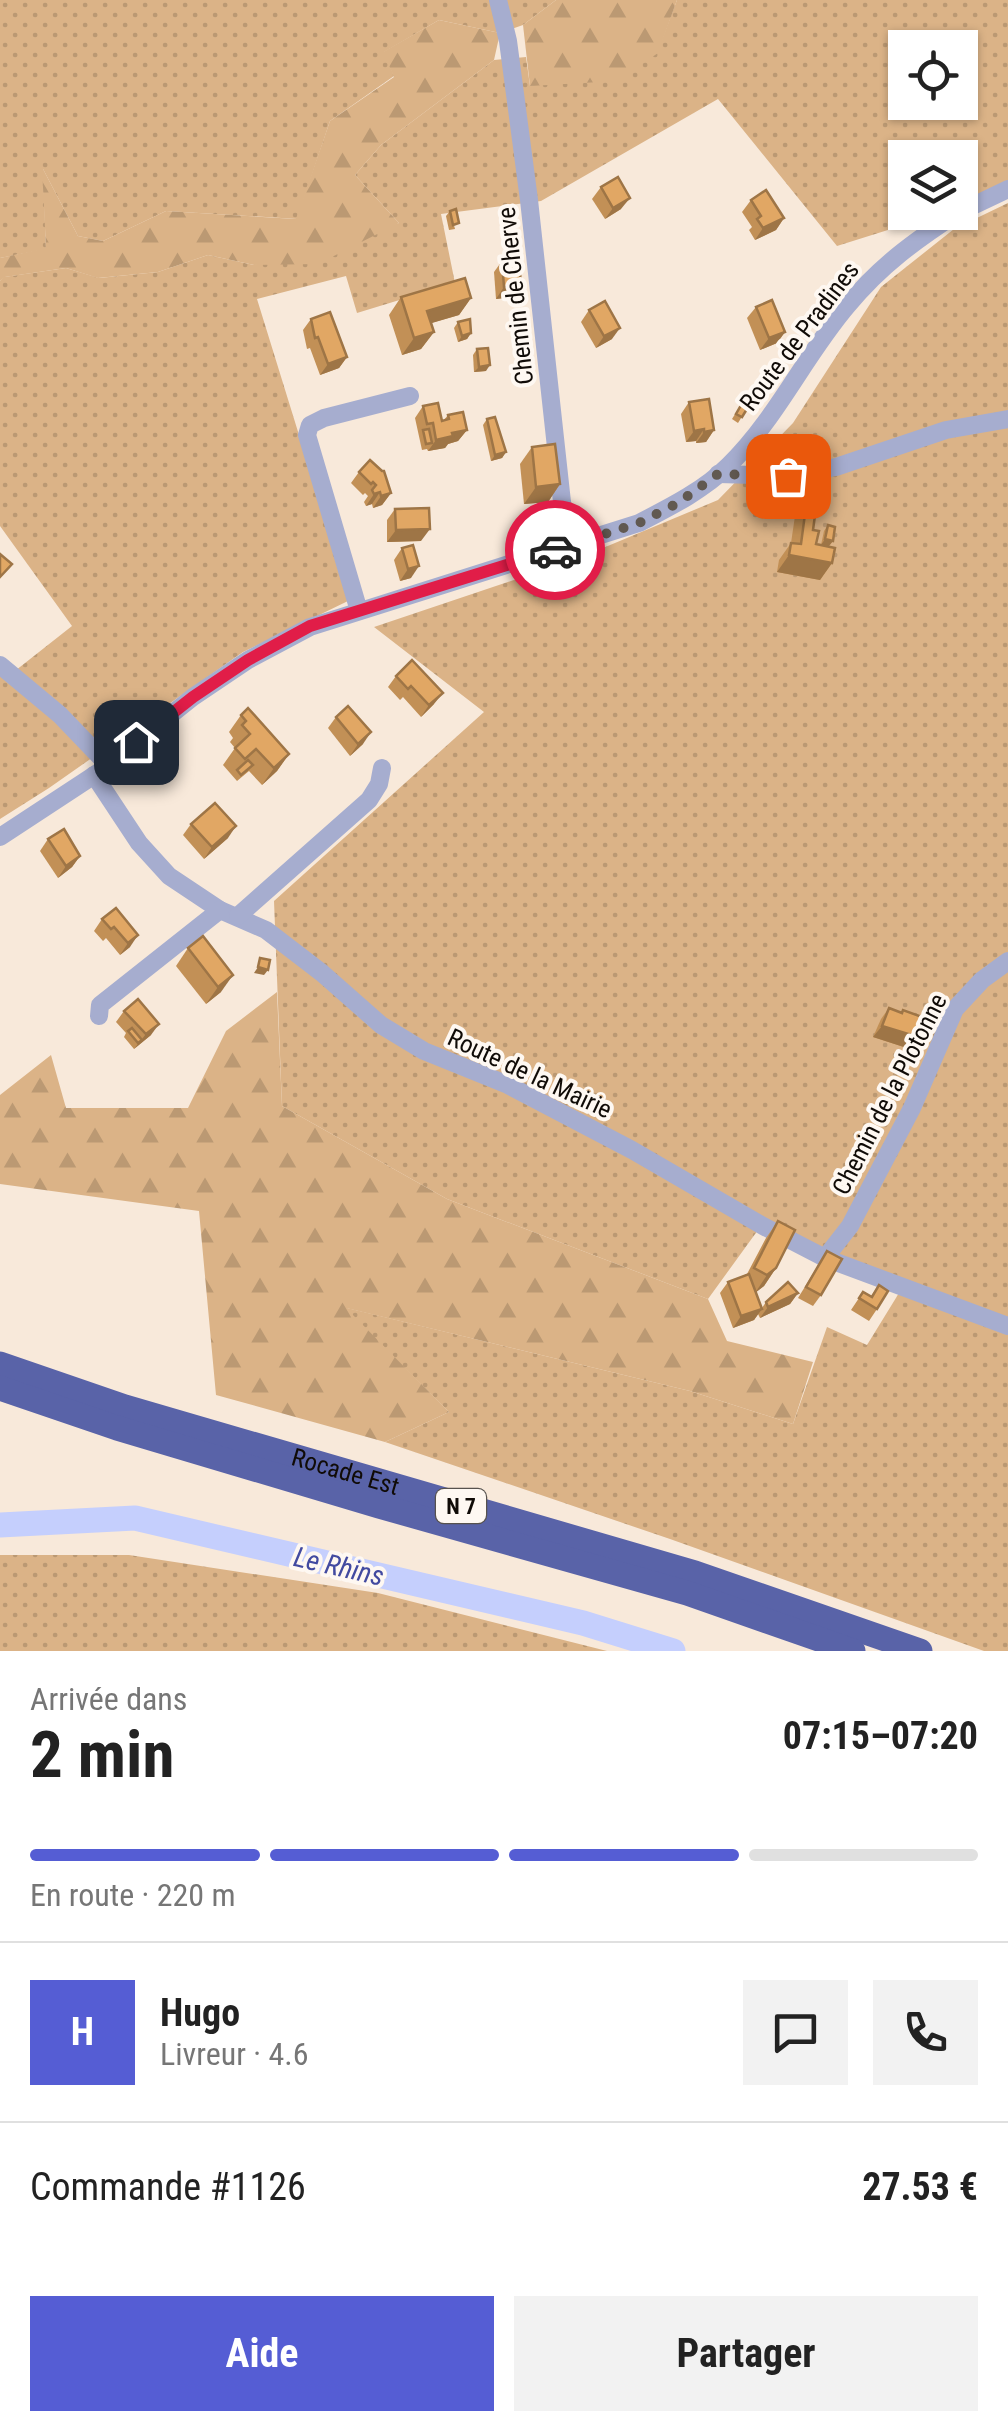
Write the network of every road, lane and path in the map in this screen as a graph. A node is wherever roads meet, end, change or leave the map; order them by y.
1 (498, 0) edge
2 (1008, 190) edge
3 (978, 204) edge
4 (931, 230) edge
5 (410, 396) dead end
6 (1008, 418) edge
7 (718, 474) junction
8 (569, 546) junction
9 (359, 610) junction
10 (0, 665) edge
11 (382, 768) dead end
12 (101, 770) junction
13 (0, 838) edge
14 (229, 913) junction
15 (1008, 960) edge
16 (99, 1016) dead end
17 (825, 1258) junction
18 (1008, 1326) edge
19 (0, 1364) edge
20 (0, 1388) edge
21 (853, 1651) edge
22 (920, 1651) edge

1 - 8 street, Chemin de Cherve
2 - 3 street, Route de Pradines
4 - 7 street, Route de Pradines
5 - 9 street
6 - 7 street
7 - 8 street, Route de Pradines
8 - 9 street, Route de Pradines
9 - 12 street, Route de Pradines
10 - 12 street, Route de la Mairie
11 - 14 street
12 - 13 street, Route de Pradines
12 - 14 street, Route de la Mairie
14 - 16 street
14 - 17 street, Route de la Mairie
15 - 17 street, Chemin de la Plotonne
17 - 18 street, Route de la Mairie
19 - 22 highway, Rocade Est / N 7
20 - 21 highway, Rocade Est / N 7

